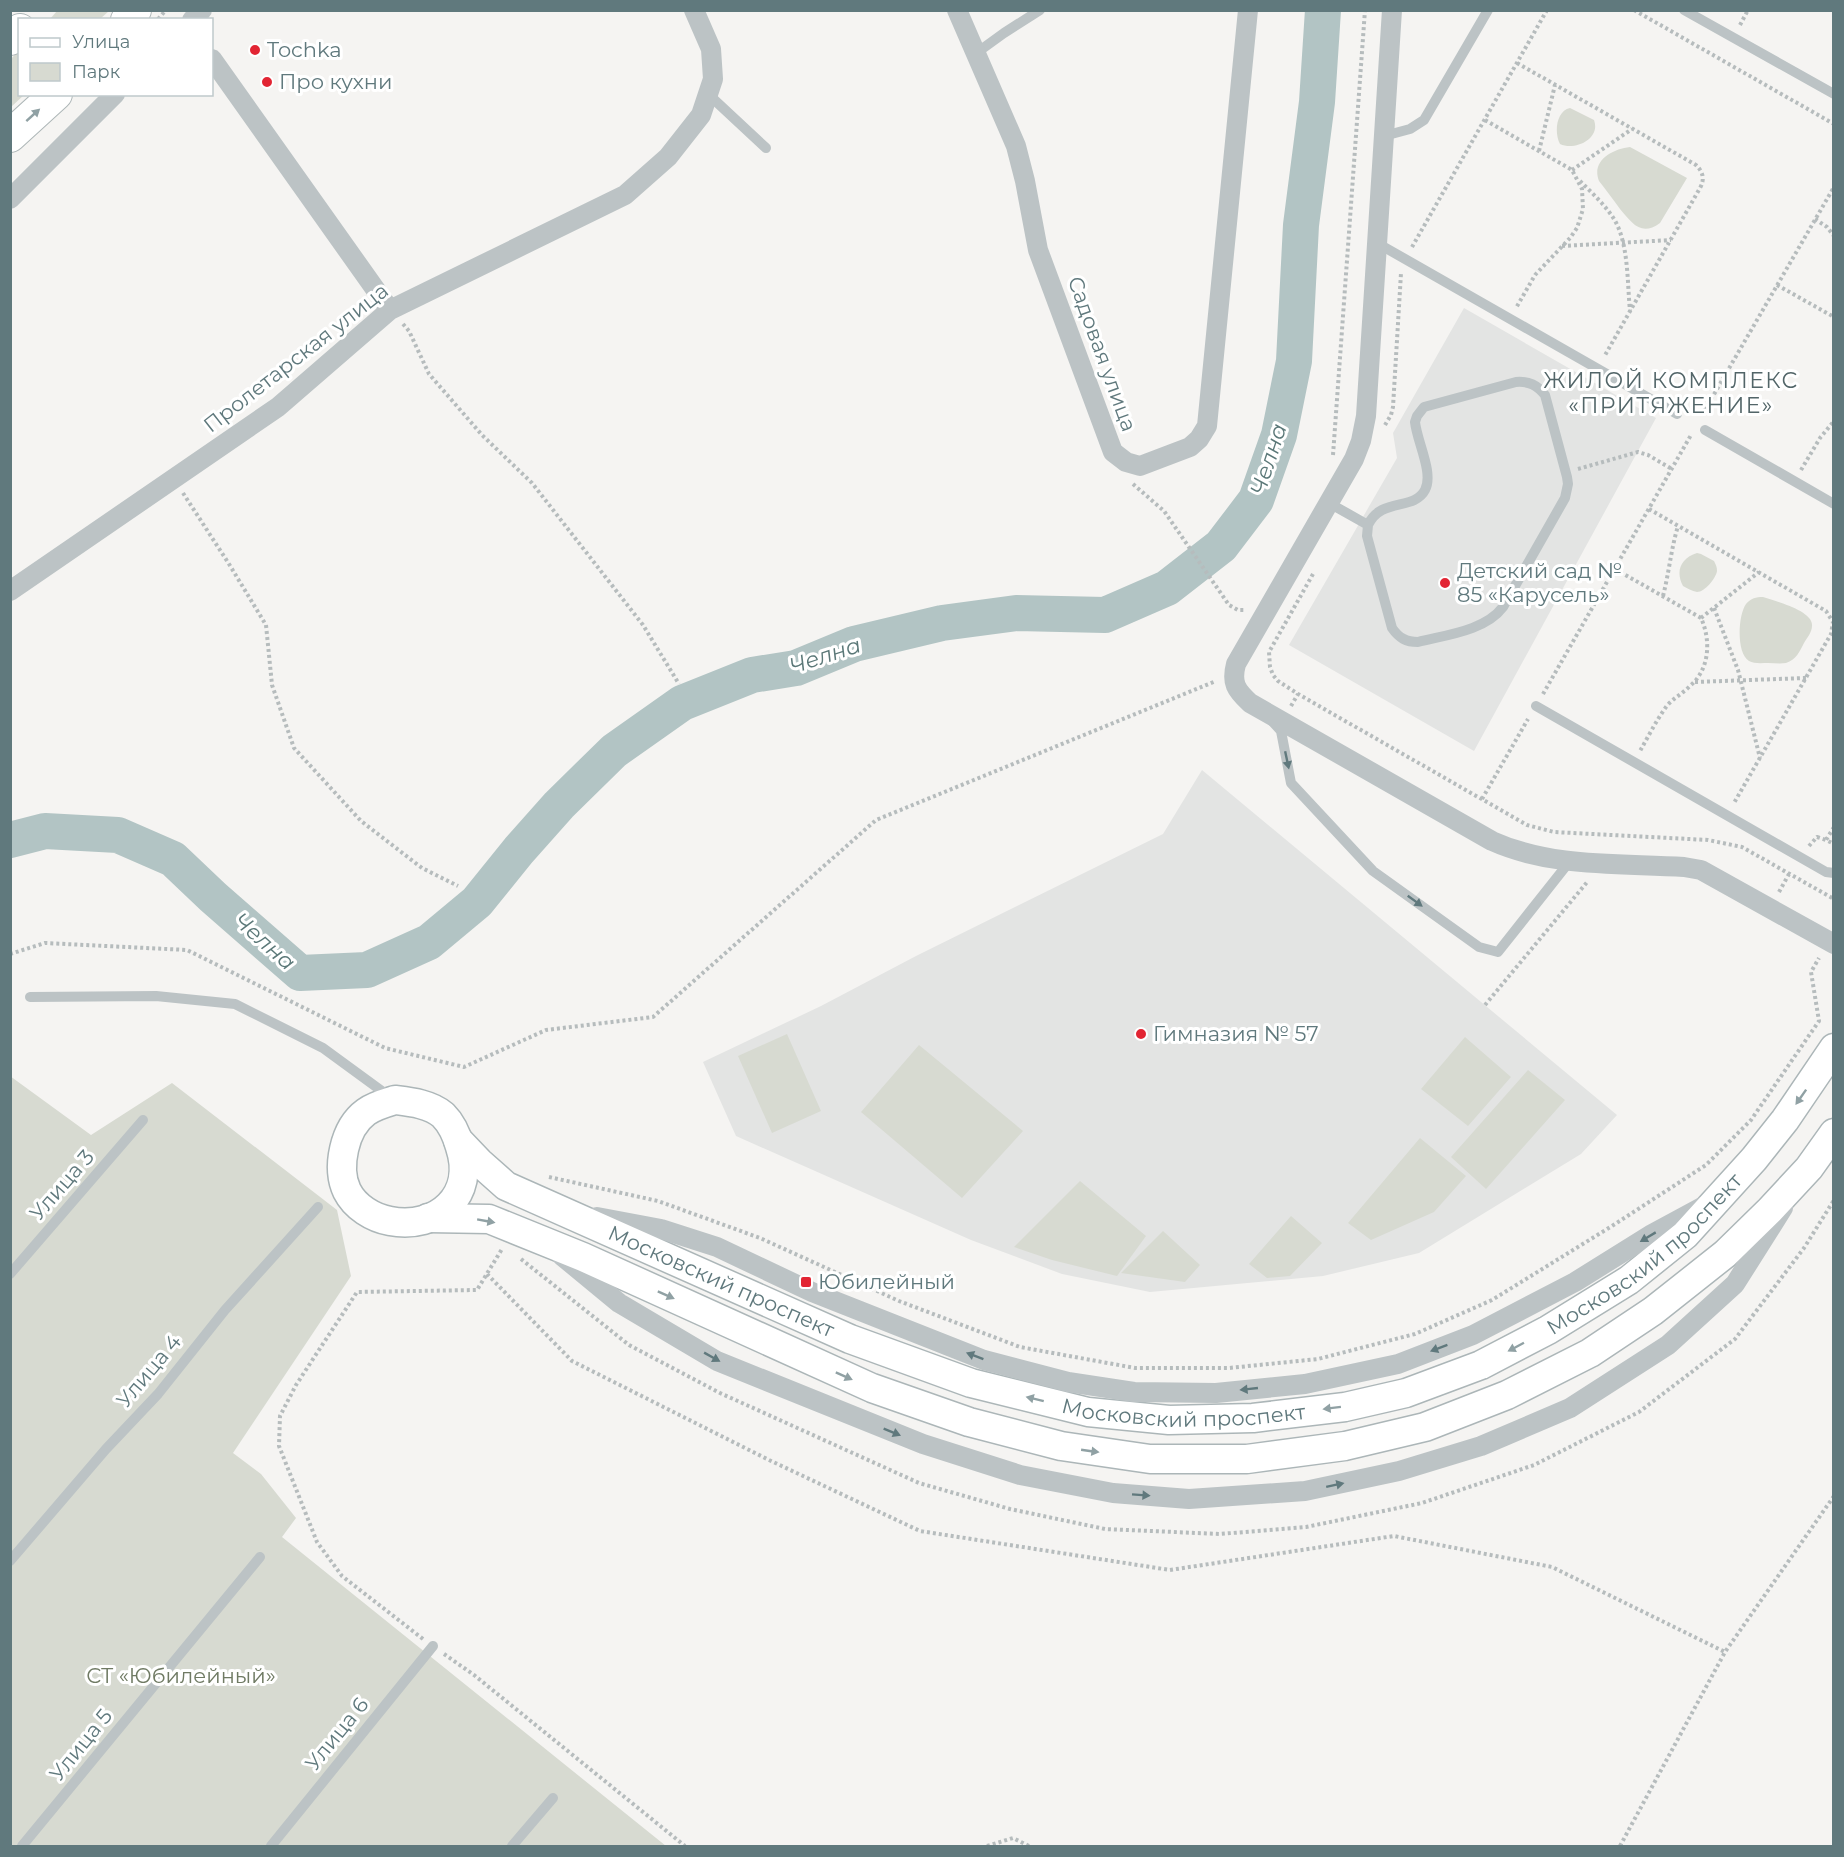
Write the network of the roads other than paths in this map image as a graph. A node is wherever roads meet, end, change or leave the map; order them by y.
1 (694, 10) edge
2 (957, 10) edge
3 (1040, 10) edge
4 (1248, 10) edge
5 (1392, 10) edge
6 (1488, 10) edge
7 (1684, 10) edge
8 (975, 54) junction
9 (213, 59) edge
10 (708, 94) junction
11 (1833, 94) edge
12 (54, 96) edge
13 (113, 96) edge
14 (10, 136) edge
15 (1384, 136) junction
16 (766, 148) dead end
17 (10, 199) edge
18 (1377, 243) junction
19 (390, 310) junction
20 (1677, 414) dead end
21 (1705, 430) dead end
22 (1329, 503) junction
23 (1833, 504) edge
24 (1368, 525) junction
25 (10, 591) edge
26 (1536, 706) road end
27 (1262, 710) junction
28 (1570, 861) junction
29 (1833, 873) edge
30 (1831, 942) edge
31 (30, 997) dead end
32 (1833, 1048) edge
33 (395, 1100) junction
34 (143, 1120) dead end
35 (1833, 1133) edge
36 (458, 1140) junction
37 (1809, 1168) junction
38 (318, 1207) dead end
39 (428, 1218) junction
40 (543, 1241) junction
41 (10, 1274) edge
42 (260, 1557) dead end
43 (10, 1562) edge
44 (433, 1646) road end
45 (553, 1798) dead end
46 (22, 1846) edge
47 (271, 1846) edge
48 (512, 1846) edge

1 - 10 street, Пролетарская улица
2 - 8 street, Садовая улица
3 - 8 lane
4 - 8 street, Садовая улица
5 - 15 street
6 - 15 lane
7 - 11 lane
9 - 19 street
10 - 16 lane
10 - 19 street, Пролетарская улица
14 -> 12 main road
13 - 17 street
15 - 18 street
18 - 20 lane
18 - 22 street
19 - 25 street, Пролетарская улица
21 - 23 lane
22 - 24 lane
22 - 27 street
24 - 24 lane
26 - 29 lane
27 - 28 street
27 -> 28 lane
28 - 30 street
31 - 33 lane
32 -> 36 main road, Московский проспект
33 - 36 main road, Московский проспект
33 - 39 main road, Московский проспект
34 - 41 lane, Улица 3
35 - 37 main road, Московский проспект
36 - 39 main road, Московский проспект
40 -> 37 main road, Московский проспект
40 -> 37 street
38 - 43 lane, Улица 4
39 -> 40 main road, Московский проспект
42 - 46 lane, Улица 5
44 - 47 lane, Улица 6
45 - 48 lane

